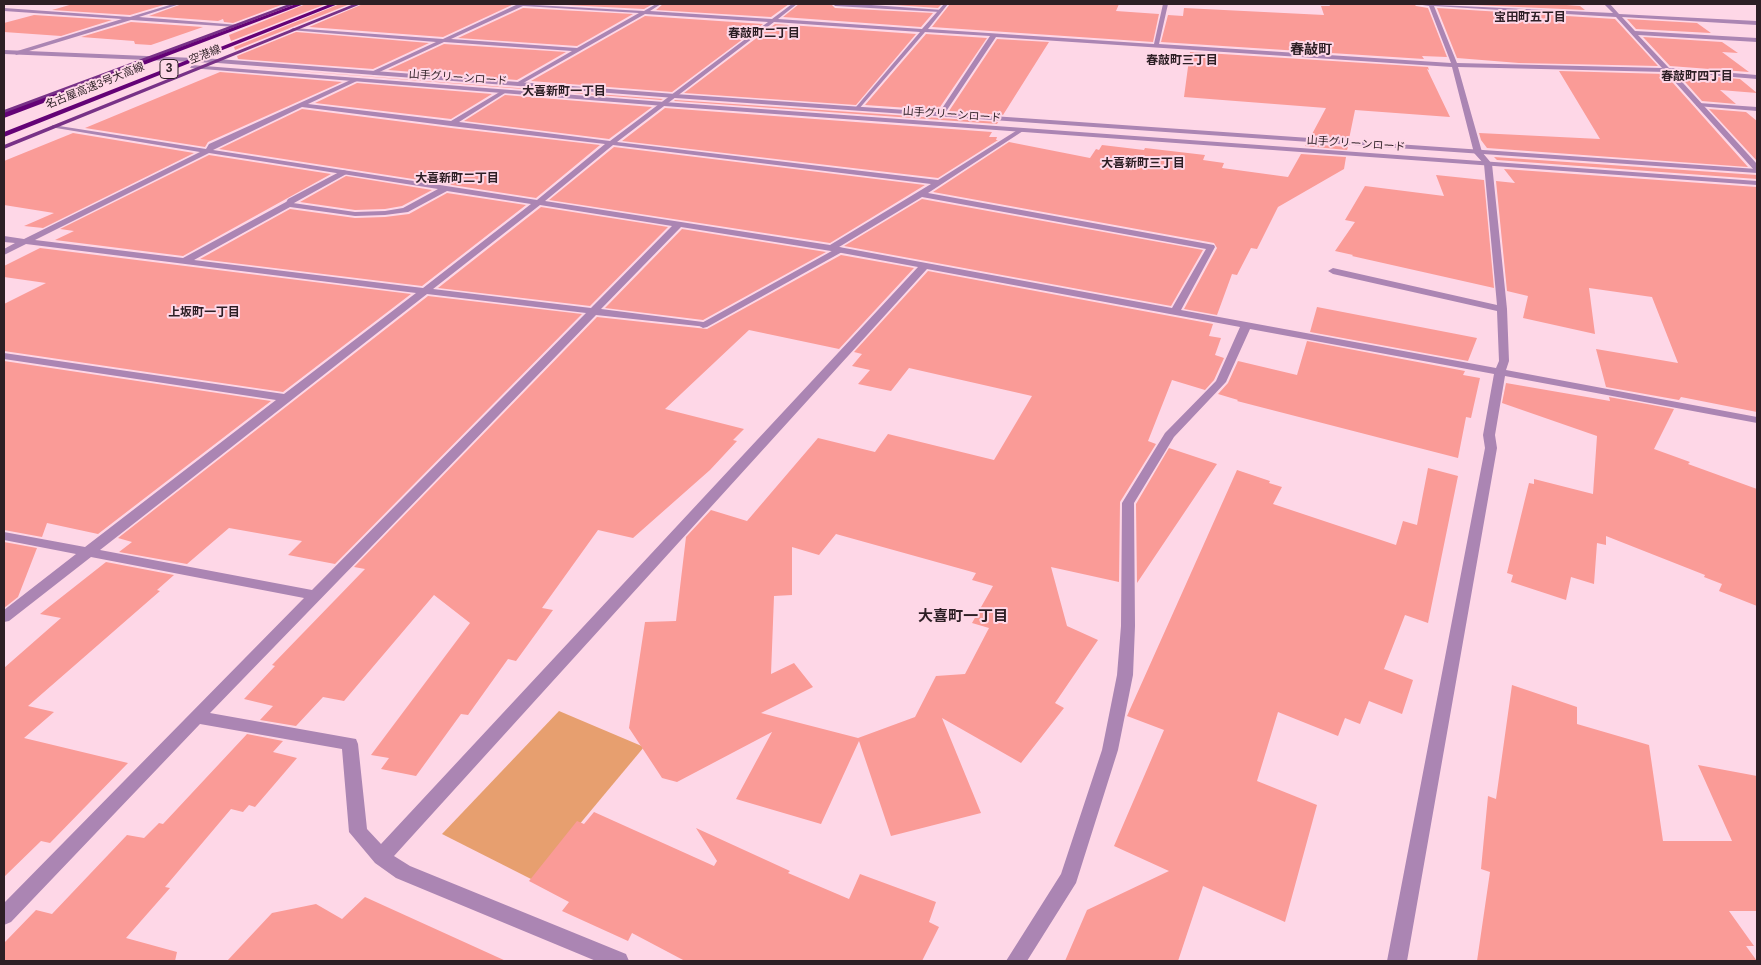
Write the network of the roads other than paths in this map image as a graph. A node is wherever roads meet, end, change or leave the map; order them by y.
1 (177, 4) edge
2 (293, 4) edge
3 (302, 4) edge
4 (335, 4) edge
5 (358, 4) edge
6 (518, 4) edge
7 (523, 4) edge
8 (659, 4) edge
9 (795, 4) edge
10 (835, 4) edge
11 (946, 4) edge
12 (1166, 4) edge
13 (1418, 4) edge
14 (1431, 4) edge
15 (1607, 4) edge
16 (4, 10) edge
17 (940, 10) junction
18 (645, 12) junction
19 (1618, 15) junction
20 (129, 19) junction
21 (773, 20) junction
22 (1757, 23) edge
23 (236, 25) junction
24 (294, 30) junction
25 (923, 30) junction
26 (1634, 33) junction
27 (211, 35) junction
28 (994, 35) junction
29 (1757, 40) edge
30 (443, 41) junction
31 (1156, 46) junction
32 (579, 50) junction
33 (4, 52) edge
34 (16, 52) junction
35 (146, 59) junction
36 (218, 61) junction
37 (1456, 65) junction
38 (197, 68) junction
39 (1668, 70) junction
40 (373, 73) junction
41 (1757, 77) edge
42 (355, 80) junction
43 (518, 84) junction
44 (503, 92) junction
45 (675, 96) junction
46 (664, 104) junction
47 (300, 105) junction
48 (1699, 105) junction
49 (858, 108) junction
50 (1757, 109) edge
51 (4, 112) edge
52 (942, 113) junction
53 (4, 116) edge
54 (451, 124) junction
55 (53, 127) junction
56 (1021, 130) junction
57 (4, 135) edge
58 (611, 143) junction
59 (4, 147) edge
60 (208, 151) junction
61 (1478, 153) junction
62 (1488, 164) junction
63 (1757, 170) edge
64 (346, 172) junction
65 (939, 183) junction
66 (1757, 183) edge
67 (446, 188) junction
68 (921, 194) junction
69 (539, 202) junction
70 (289, 204) junction
71 (679, 224) junction
72 (4, 239) edge
73 (23, 242) junction
74 (835, 249) junction
75 (4, 252) edge
76 (185, 261) junction
77 (924, 266) junction
78 (1333, 271) dead end
79 (422, 291) junction
80 (1502, 309) junction
81 (593, 311) junction
82 (1174, 313) junction
83 (1246, 326) junction
84 (4, 356) edge
85 (1500, 372) junction
86 (286, 398) junction
87 (1757, 420) edge
88 (4, 536) edge
89 (86, 552) junction
90 (315, 595) junction
91 (4, 617) edge
92 (196, 717) junction
93 (381, 857) junction
94 (4, 916) edge
95 (618, 961) edge
96 (1016, 961) edge
97 (1397, 961) edge

1 - 20 street
2 - 23 main road, 空港線
3 - 27 highway
3 - 53 highway, 名古屋高速3号大高線 / 3
4 - 57 highway, 名古屋高速3号大高線 / 3
5 - 24 main road, 空港線
6 - 7 street
7 - 18 street
7 - 30 street
8 - 18 street
9 - 21 street
10 - 17 street
11 - 17 street
12 - 31 street
13 - 14 street
14 - 19 street
14 - 37 street
15 - 19 street
16 - 20 street
17 - 25 street
18 - 21 street
18 - 32 street
19 - 22 street
19 - 26 street
20 - 23 street
20 - 34 street
21 - 25 street
21 - 45 street
23 - 27 main road, 空港線
24 - 30 street
24 - 36 main road, 空港線
25 - 28 street
25 - 49 street
26 - 29 street
26 - 39 street
27 - 35 main road, 空港線
28 - 31 street
28 - 52 street
30 - 32 street
30 - 40 street
31 - 37 street
32 - 43 street
33 - 34 street, 山手グリーンロード
34 - 35 street, 山手グリーンロード
35 - 36 street, 山手グリーンロード
35 - 38 street, 山手グリーンロード
35 - 51 main road, 空港線
36 - 38 main road, 空港線
36 - 40 street, 山手グリーンロード
37 - 39 street
37 - 61 street
38 - 42 street, 山手グリーンロード
38 - 55 main road, 空港線
39 - 41 street
39 - 48 street
40 - 43 street, 山手グリーンロード
42 - 44 street, 山手グリーンロード
42 - 47 street
43 - 45 street, 山手グリーンロード
44 - 46 street, 山手グリーンロード
44 - 54 street
45 - 46 street
45 - 49 street, 山手グリーンロード
46 - 56 street, 山手グリーンロード
46 - 58 street
47 - 54 street
47 - 60 street
48 - 50 street
48 - 63 street
49 - 52 street, 山手グリーンロード
52 - 61 street, 山手グリーンロード
54 - 58 street
55 - 59 main road, 空港線
55 - 60 street
56 - 62 street, 山手グリーンロード
56 - 65 street
58 - 65 street
58 - 69 street
60 - 64 street
60 - 73 street
61 - 62 street
61 - 63 street, 山手グリーンロード
62 - 66 street, 山手グリーンロード
62 - 80 street
64 - 67 street
64 - 70 street
65 - 68 street
67 - 69 street
67 - 70 street
68 - 74 street
68 - 82 street
69 - 71 street
69 - 79 street
70 - 76 street
71 - 74 street
71 - 81 street
72 - 73 street
73 - 75 street
73 - 76 street
74 - 77 street
74 - 81 street
76 - 79 street
77 - 82 street
77 - 93 street
78 - 80 street
79 - 81 street
79 - 86 street
80 - 85 street
81 - 90 street
82 - 83 street
83 - 85 street
83 - 96 street
84 - 86 street
85 - 87 street
85 - 97 street
86 - 89 street
88 - 89 street
89 - 90 street
89 - 91 street
90 - 92 street
92 - 93 street
92 - 94 street
93 - 95 street

